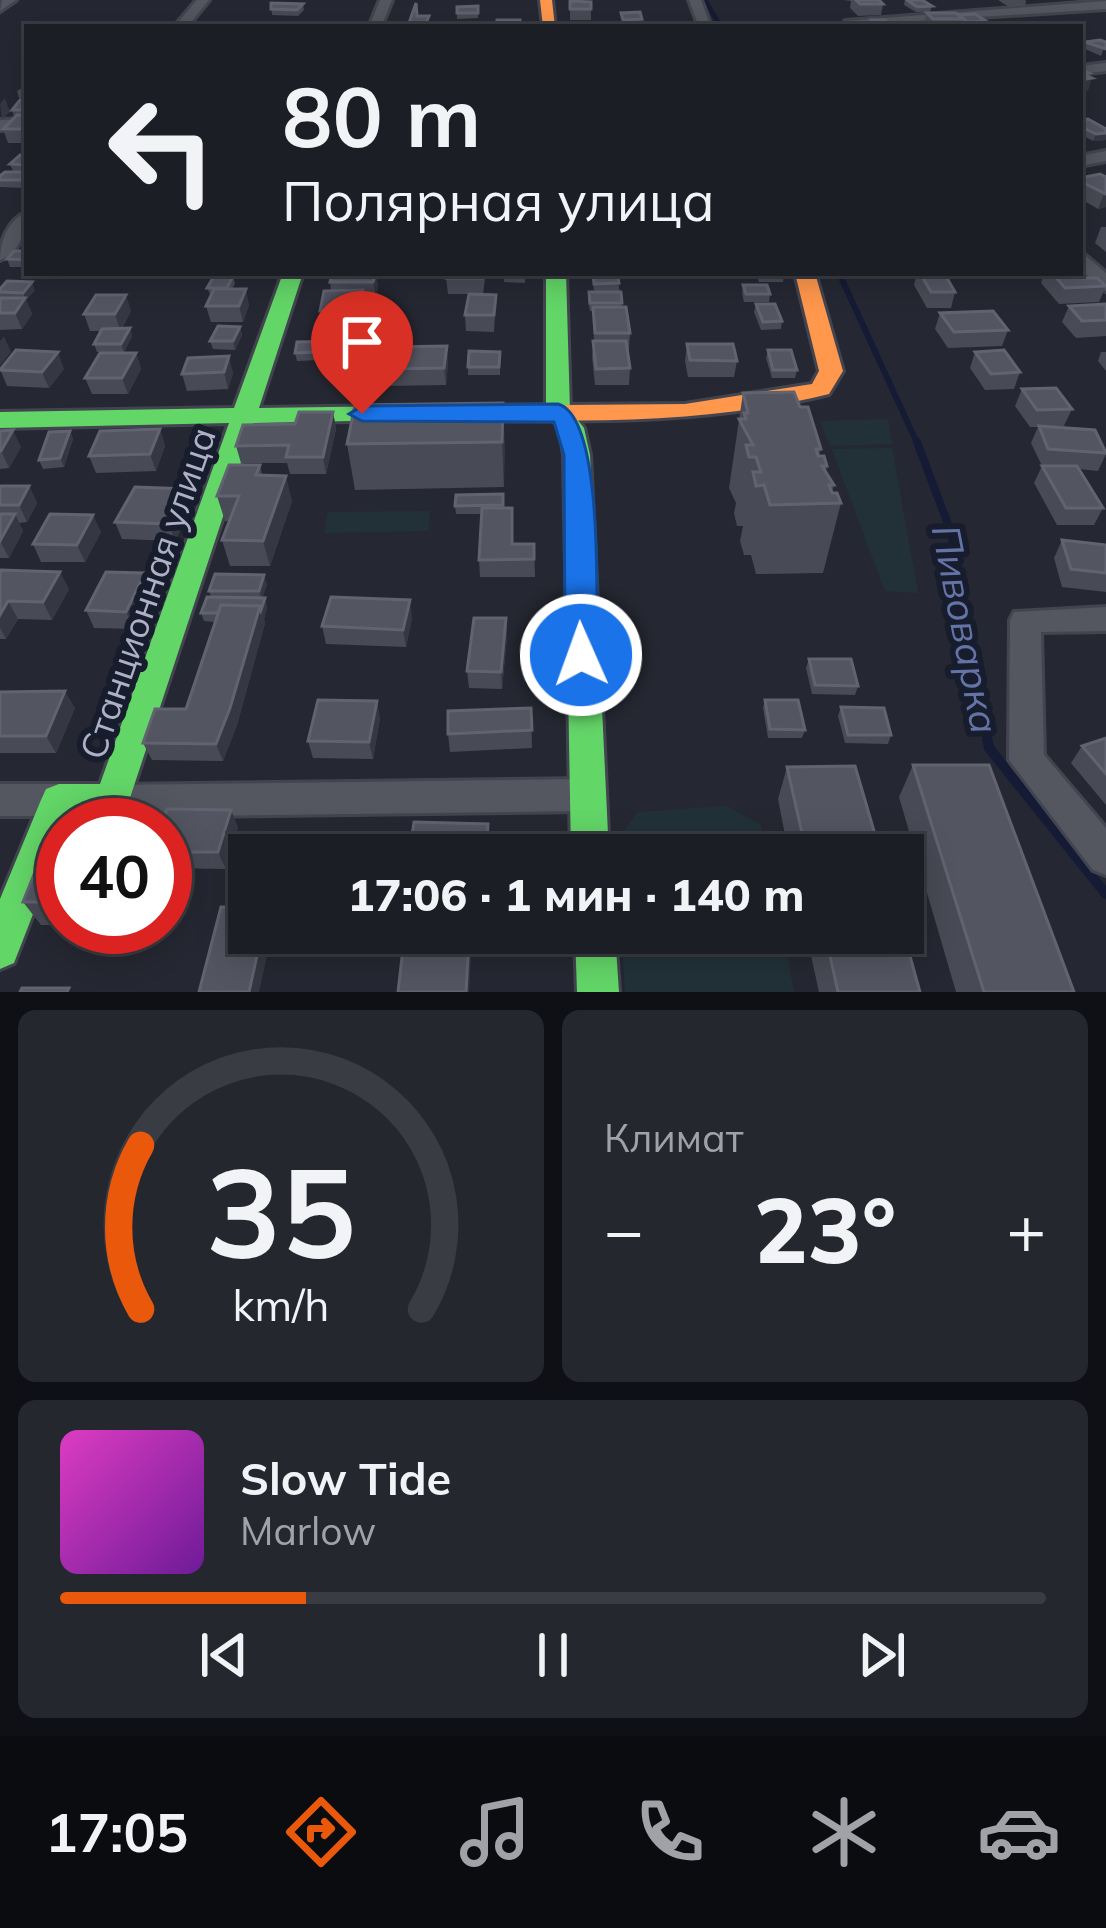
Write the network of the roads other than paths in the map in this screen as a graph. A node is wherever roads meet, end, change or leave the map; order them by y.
1 (10, 0) edge
2 (203, 0) edge
3 (1106, 4) edge
4 (0, 8) edge
5 (850, 20) edge
6 (183, 24) edge
7 (24, 222) edge
8 (0, 254) edge
9 (1092, 264) edge
10 (292, 276) edge
11 (556, 276) edge
12 (806, 276) edge
13 (1106, 285) edge
14 (558, 411) junction
15 (248, 416) junction
16 (0, 420) edge
17 (1106, 619) edge
18 (587, 795) junction
19 (113, 798) edge
20 (0, 800) edge
21 (36, 800) edge
22 (192, 800) edge
23 (589, 834) edge
24 (1106, 857) edge
25 (36, 858) edge
26 (0, 949) edge
27 (596, 954) edge
28 (598, 992) edge

1 - 4 street
2 - 6 street
3 - 5 street
7 - 8 street
9 - 13 street
10 - 15 street, Станционная улица
11 - 14 street
12 - 14 street
14 - 15 street
14 - 18 street
15 - 16 street
15 - 19 street, Станционная улица
17 - 24 street
18 - 22 street
18 - 23 street
20 - 21 street
25 - 26 street, Станционная улица
27 - 28 street

